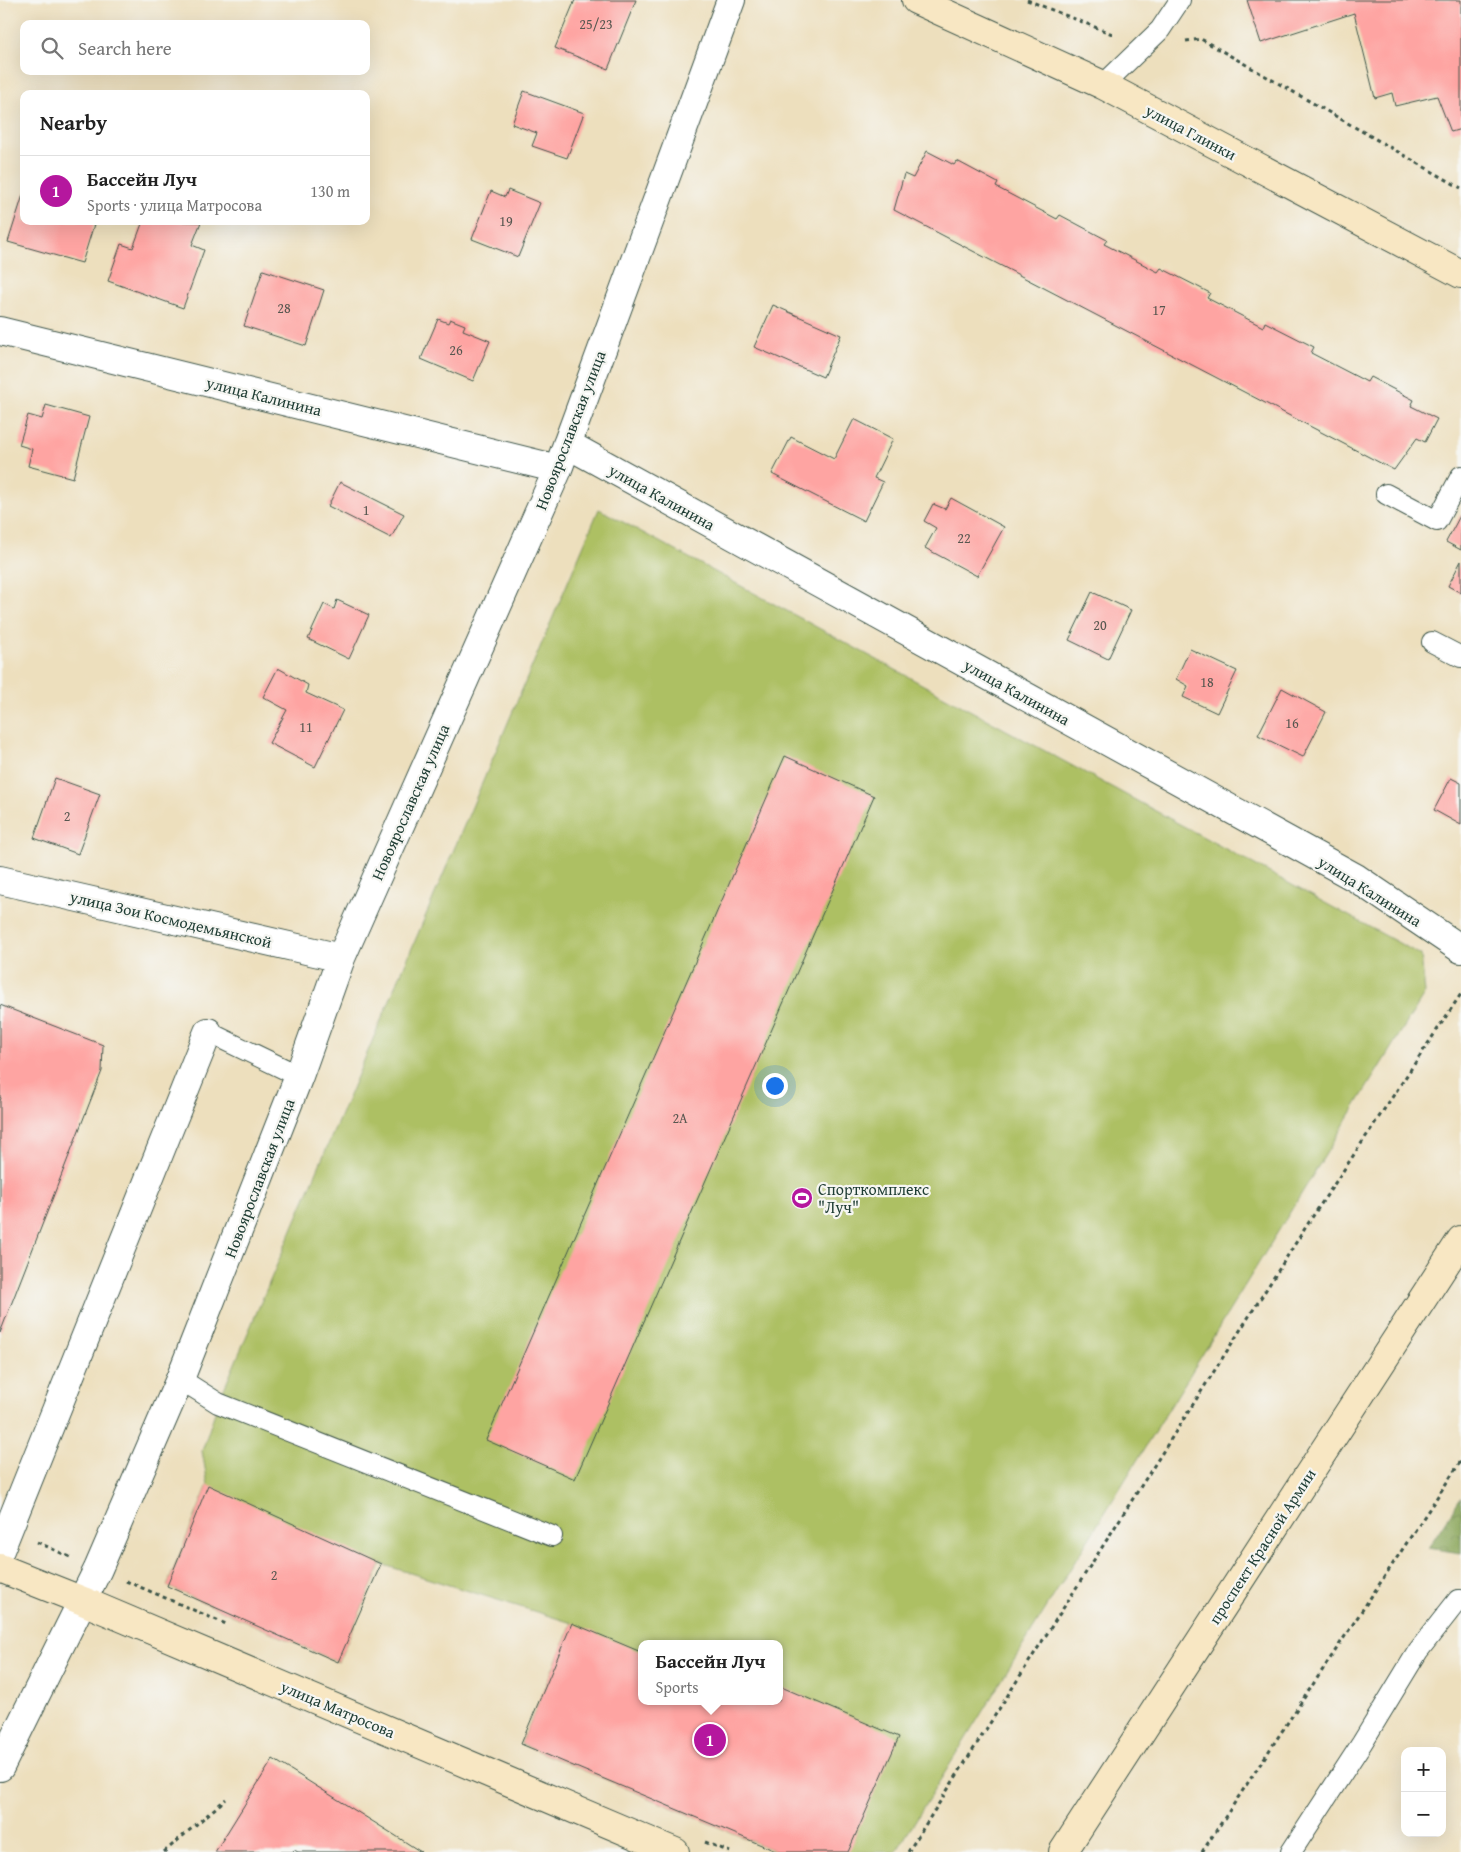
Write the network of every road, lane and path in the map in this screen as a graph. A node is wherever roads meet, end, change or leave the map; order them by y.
1 (731, 0) edge
2 (1027, 0) edge
3 (1180, 0) edge
4 (925, 2) edge
5 (1143, 47) junction
6 (1103, 85) junction
7 (1461, 188) edge
8 (1461, 274) edge
9 (0, 331) edge
10 (568, 444) junction
11 (558, 469) junction
12 (1461, 476) edge
13 (1386, 494) dead end
14 (1432, 642) dead end
15 (1461, 657) edge
16 (0, 880) edge
17 (1461, 949) edge
18 (341, 958) junction
19 (1461, 994) edge
20 (208, 1032) joint
21 (299, 1076) junction
22 (1461, 1240) edge
23 (180, 1379) junction
24 (1461, 1461) edge
25 (552, 1536) dead end
26 (0, 1550) edge
27 (0, 1568) edge
28 (1461, 1600) edge
29 (83, 1601) junction
30 (0, 1767) edge
31 (226, 1799) dead end
32 (164, 1852) edge
33 (675, 1852) edge
34 (908, 1852) edge
35 (1063, 1852) edge
36 (1202, 1852) edge
37 (1291, 1852) edge

1 - 10 street, Новоярославская улица
2 - 5 path
3 - 5 lane
4 - 6 street, улица Глинки
5 - 6 lane
5 - 7 path
6 - 8 street, улица Глинки
9 - 11 street, улица Калинина
10 - 11 street, Новоярославская улица
10 - 17 street, улица Калинина
11 - 18 street, Новоярославская улица
12 - 13 lane
14 - 15 lane
16 - 18 street, улица Зои Космодемьянской
18 - 21 street, Новоярославская улица
19 - 34 path
20 - 21 lane
20 - 26 street
21 - 23 street, Новоярославская улица
22 - 35 street, проспект Красной Армии
23 - 25 lane
23 - 29 street, Новоярославская улица
24 - 36 path
27 - 29 street, улица Матросова
28 - 37 lane
29 - 30 street, Новоярославская улица
29 - 33 street, улица Матросова
31 - 32 path

